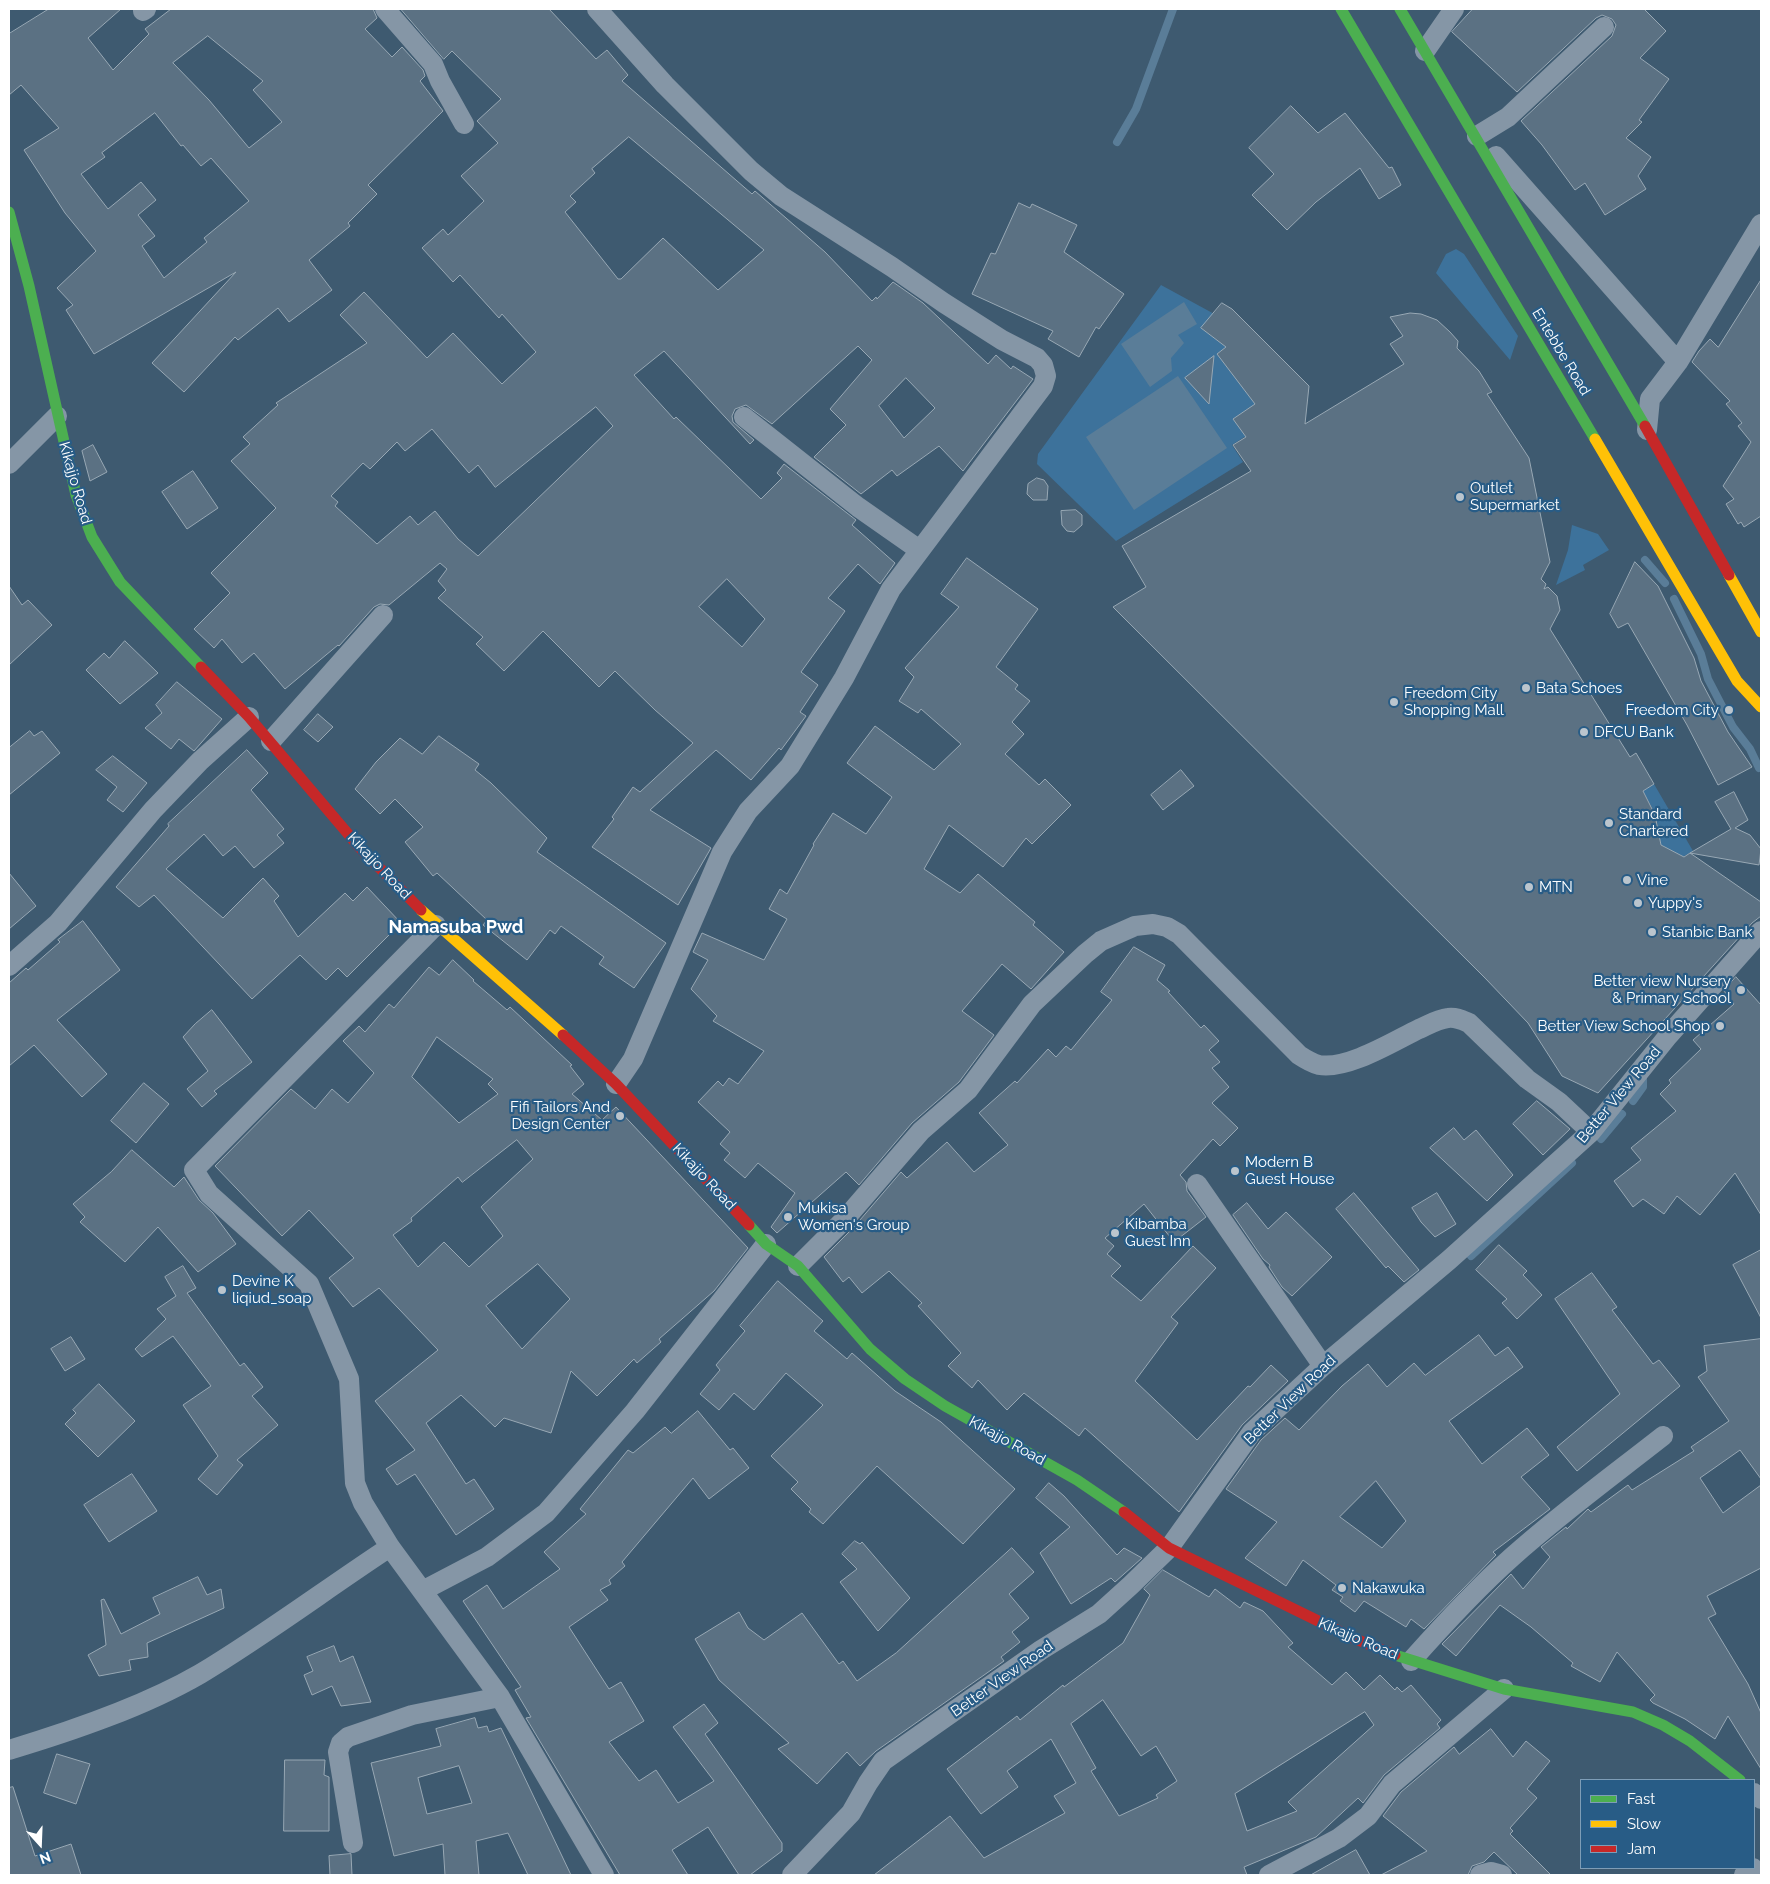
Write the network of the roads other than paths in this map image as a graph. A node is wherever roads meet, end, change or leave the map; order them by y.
1 (385, 9) edge
2 (597, 9) edge
3 (1341, 9) edge
4 (1400, 9) edge
5 (1454, 9) edge
6 (1604, 27) dead end
7 (1425, 50) junction
8 (1454, 101) junction
9 (464, 124) dead end
10 (1477, 136) junction
11 (9, 214) edge
12 (1761, 224) edge
13 (1678, 362) junction
14 (58, 416) junction
15 (744, 417) dead end
16 (1647, 430) junction
17 (9, 464) edge
18 (918, 550) junction
19 (383, 614) dead end
20 (1761, 632) edge
21 (1761, 707) edge
22 (249, 717) junction
23 (271, 741) junction
24 (436, 926) junction
25 (1761, 932) edge
26 (9, 966) edge
27 (616, 1084) junction
28 (1591, 1132) junction
29 (1198, 1184) dead end
30 (766, 1244) junction
31 (798, 1266) junction
32 (1323, 1366) junction
33 (1663, 1436) dead end
34 (390, 1547) junction
35 (1169, 1548) junction
36 (424, 1590) junction
37 (1411, 1661) junction
38 (1504, 1689) junction
39 (500, 1696) junction
40 (9, 1750) edge
41 (1739, 1779) edge
42 (352, 1843) dead end
43 (604, 1875) edge
44 (792, 1875) edge
45 (1269, 1875) edge
46 (1480, 1875) edge
47 (1502, 1875) edge

1 - 9 street
2 - 18 street
3 - 21 street, Entebbe Road
4 - 7 street
5 - 7 street
6 - 10 street
7 - 8 street
8 - 10 street
8 - 16 street
10 - 13 street
11 - 14 street, Kikajjo Road
12 - 13 street
13 - 16 street
14 - 17 street
14 - 22 street, Kikajjo Road
15 - 18 street
16 - 20 street
18 - 27 street
19 - 23 street
22 - 23 street, Kikajjo Road
22 - 26 street
23 - 24 street, Kikajjo Road
24 - 27 street, Kikajjo Road
24 - 34 street
25 - 28 street, Better View Road
27 - 30 street, Kikajjo Road
28 - 31 street
28 - 32 street, Better View Road
29 - 32 street
30 - 31 street, Kikajjo Road
30 - 36 street
31 - 35 street, Kikajjo Road
32 - 35 street, Better View Road
33 - 37 street
34 - 36 street
34 - 40 street
35 - 37 street, Kikajjo Road
35 - 44 street, Better View Road
36 - 39 street
37 - 38 street, Kikajjo Road
38 - 41 street, Kikajjo Road
38 - 45 street
39 - 42 street
39 - 43 street
46 - 47 street

